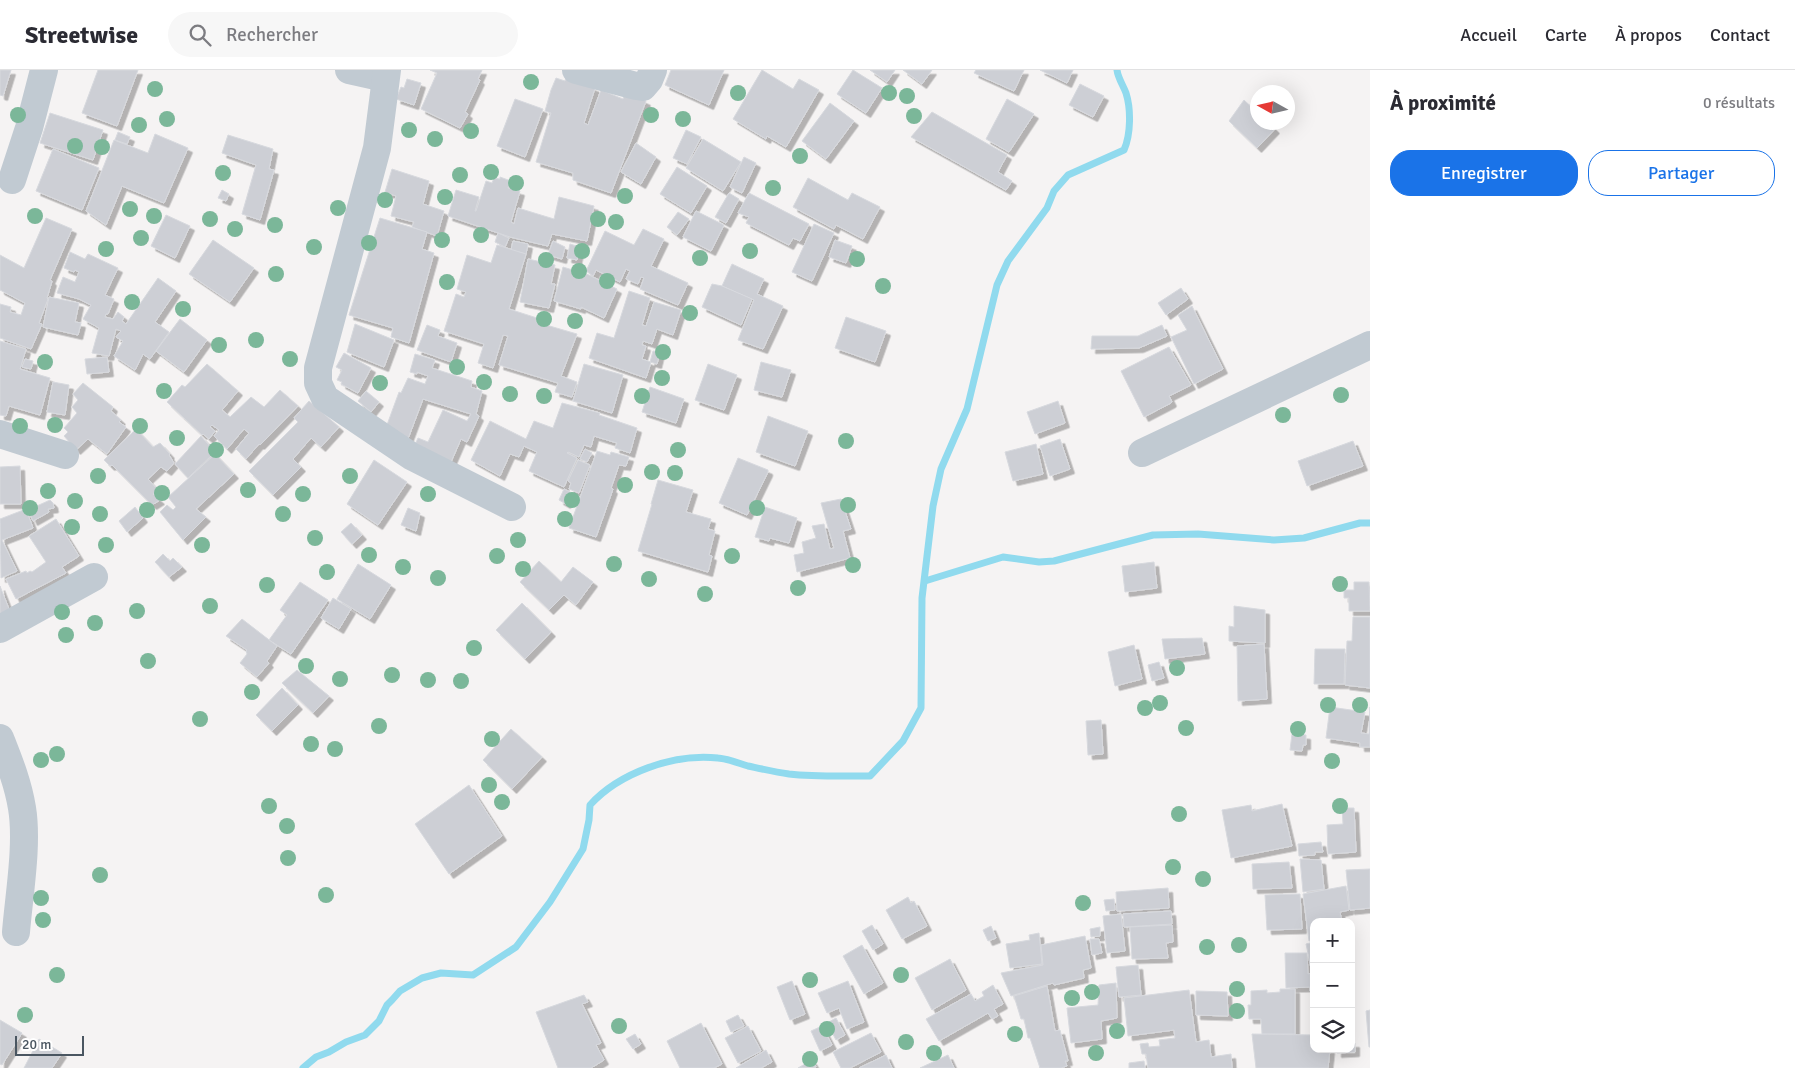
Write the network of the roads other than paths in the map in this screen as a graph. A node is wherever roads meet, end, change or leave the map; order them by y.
1 (44, 70) edge
2 (349, 70) edge
3 (576, 70) edge
4 (653, 70) edge
5 (386, 74) edge
6 (12, 180) dead end
7 (1370, 345) edge
8 (0, 434) edge
9 (1142, 453) dead end
10 (65, 455) dead end
11 (512, 507) dead end
12 (94, 577) dead end
13 (0, 630) edge
14 (0, 738) edge
15 (16, 932) dead end

1 - 6 street
2 - 5 street
3 - 4 street
5 - 11 street
7 - 9 street
8 - 10 street
12 - 13 street
14 - 15 street

